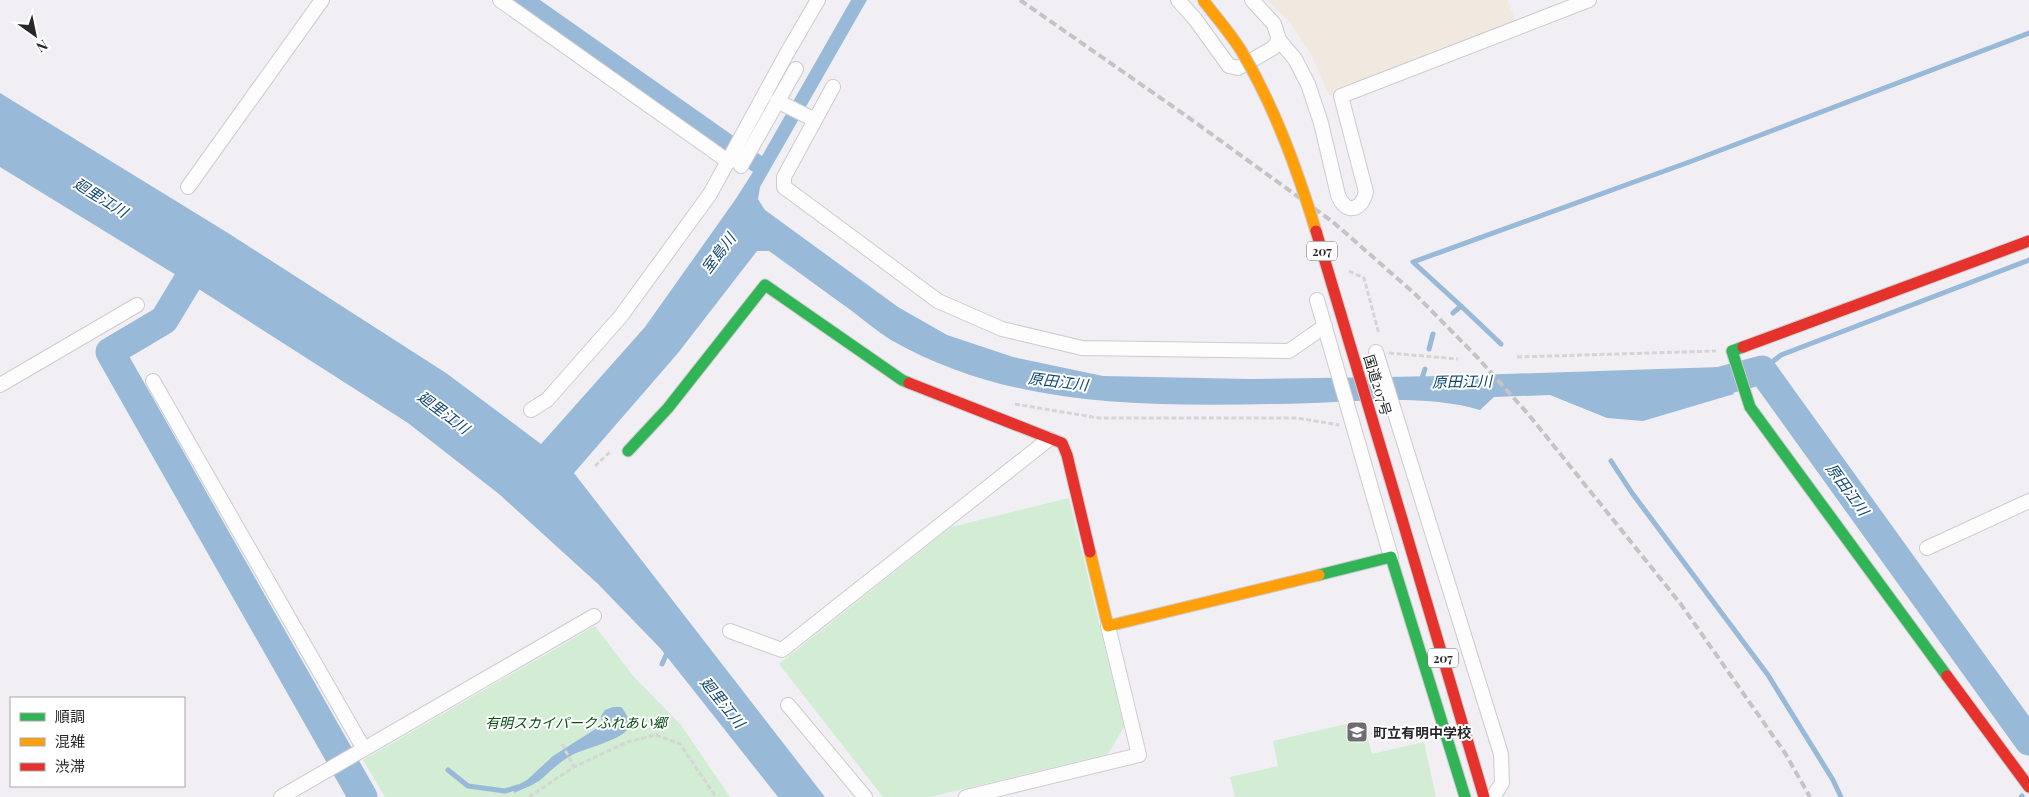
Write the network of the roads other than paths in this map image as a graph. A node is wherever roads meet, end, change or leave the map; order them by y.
1 (322, 0) edge
2 (500, 0) edge
3 (818, 0) edge
4 (1178, 0) edge
5 (1203, 0) edge
6 (1252, 0) edge
7 (1589, 0) edge
8 (1279, 40) junction
9 (796, 69) dead end
10 (833, 87) dead end
11 (777, 101) junction
12 (815, 120) junction
13 (747, 141) junction
14 (735, 164) junction
15 (188, 186) dead end
16 (2029, 242) edge
17 (1317, 300) dead end
18 (136, 305) dead end
19 (1325, 326) junction
20 (1376, 352) road end
21 (153, 381) dead end
22 (0, 385) edge
23 (531, 410) dead end
24 (1049, 439) junction
25 (628, 451) dead end
26 (2029, 501) edge
27 (1927, 548) dead end
28 (1391, 557) junction
29 (594, 616) dead end
30 (1108, 626) junction
31 (730, 631) dead end
32 (788, 705) dead end
33 (364, 749) junction
34 (2028, 786) edge
35 (280, 797) edge
36 (865, 797) edge
37 (966, 797) edge
38 (1465, 797) edge
39 (1484, 797) edge
40 (1493, 797) edge

1 - 15 street
2 - 14 street
3 - 13 street
4 - 8 street
5 - 39 main road, 国道207号 / 207, bridge
6 - 8 street
7 - 8 street
9 - 11 street
10 - 12 street
11 - 12 street
11 - 13 street
12 - 19 street
13 - 14 street
14 - 23 street
16 - 34 main road
17 - 19 street
18 - 22 street
19 - 28 street
20 - 40 street
21 - 33 street
24 - 25 main road
24 - 30 main road
24 - 31 street
26 - 27 street
28 - 30 main road
28 - 38 main road
29 - 33 street
30 - 37 street
32 - 36 street
33 - 35 street

